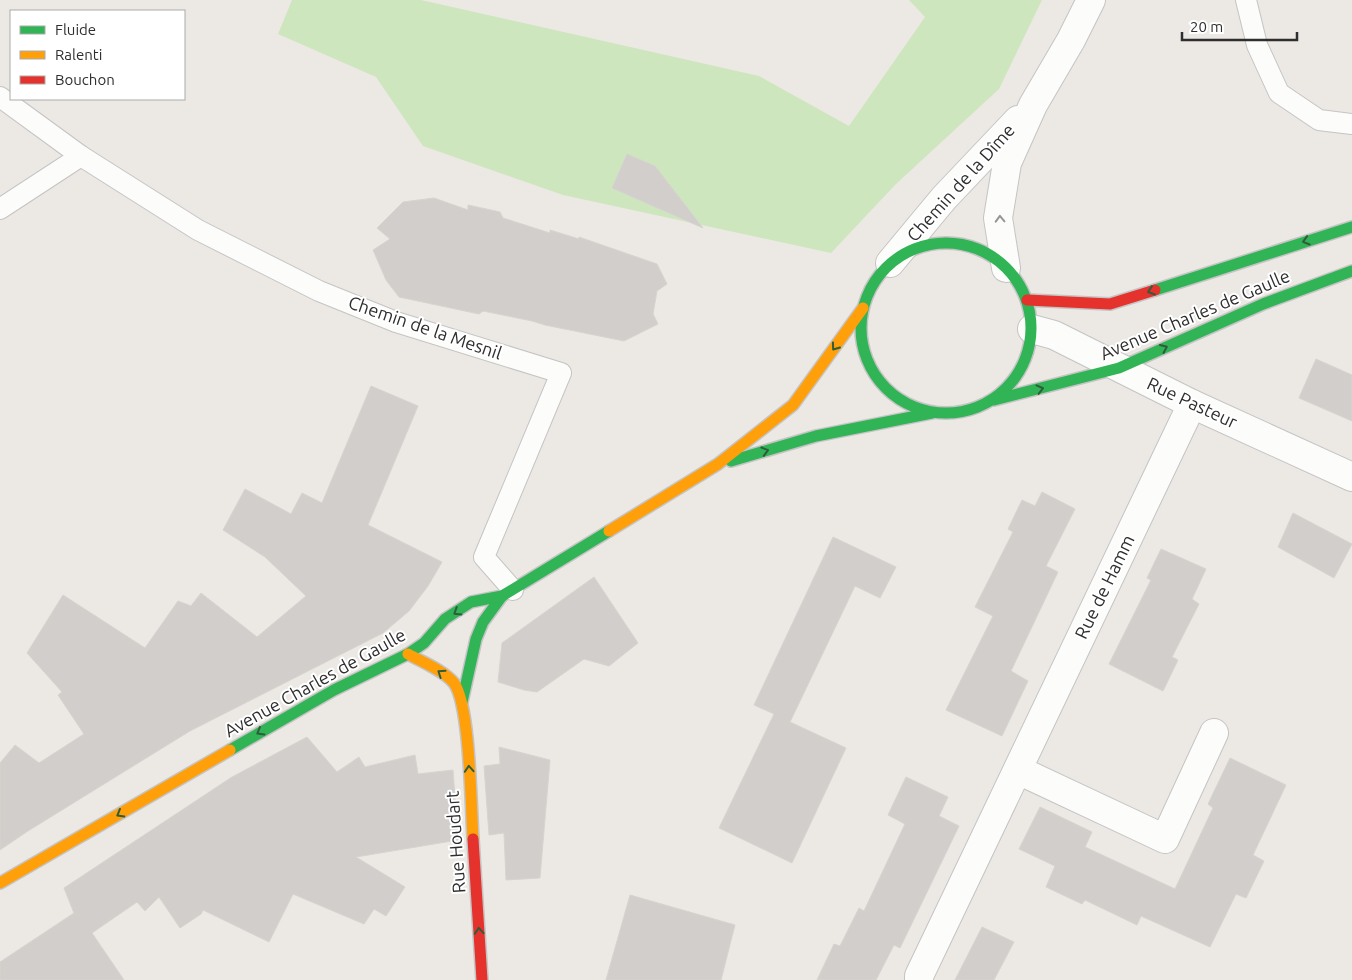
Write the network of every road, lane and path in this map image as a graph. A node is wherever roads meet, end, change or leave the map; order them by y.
1 (1092, 0) edge
2 (1246, 0) edge
3 (0, 98) edge
4 (1033, 105) junction
5 (1352, 124) edge
6 (81, 156) junction
7 (0, 210) edge
8 (1352, 227) edge
9 (890, 263) junction
10 (1006, 268) junction
11 (1352, 271) edge
12 (1027, 300) junction
13 (863, 308) junction
14 (1032, 329) junction
15 (1119, 368) junction
16 (992, 400) junction
17 (1192, 404) junction
18 (932, 413) junction
19 (718, 464) junction
20 (1352, 477) edge
21 (507, 593) junction
22 (408, 654) junction
23 (462, 702) junction
24 (1214, 733) dead end
25 (1018, 770) junction
26 (0, 883) edge
27 (482, 980) edge
28 (919, 980) edge

1 - 4 street, Chemin de la Dîme
2 - 5 lane
3 - 6 lane
4 - 9 street, Chemin de la Dîme
10 -> 4 street, Chemin de la Dîme
6 - 7 lane
6 - 21 lane, Chemin de la Mesnil
8 -> 12 street, Avenue Charles de Gaulle
9 - 10 street
9 - 13 street
10 - 12 street
15 -> 11 street, Avenue Charles de Gaulle
12 - 14 street
13 - 18 street
13 -> 19 street, Avenue Charles de Gaulle
14 - 15 street, Rue Pasteur
14 - 16 street
16 -> 15 street, Avenue Charles de Gaulle
15 - 17 street, Rue Pasteur
16 - 18 street
17 - 20 street, Rue Pasteur
17 - 25 street, Rue de Hamm
19 -> 18 street, Avenue Charles de Gaulle
19 - 21 street, Avenue Charles de Gaulle
21 -> 22 street, Avenue Charles de Gaulle
21 - 23 street, Rue Houdart
23 -> 22 street, Rue Houdart
22 -> 26 street, Avenue Charles de Gaulle
27 -> 23 street, Rue Houdart
24 - 25 street
25 - 28 street, Rue de Hamm

